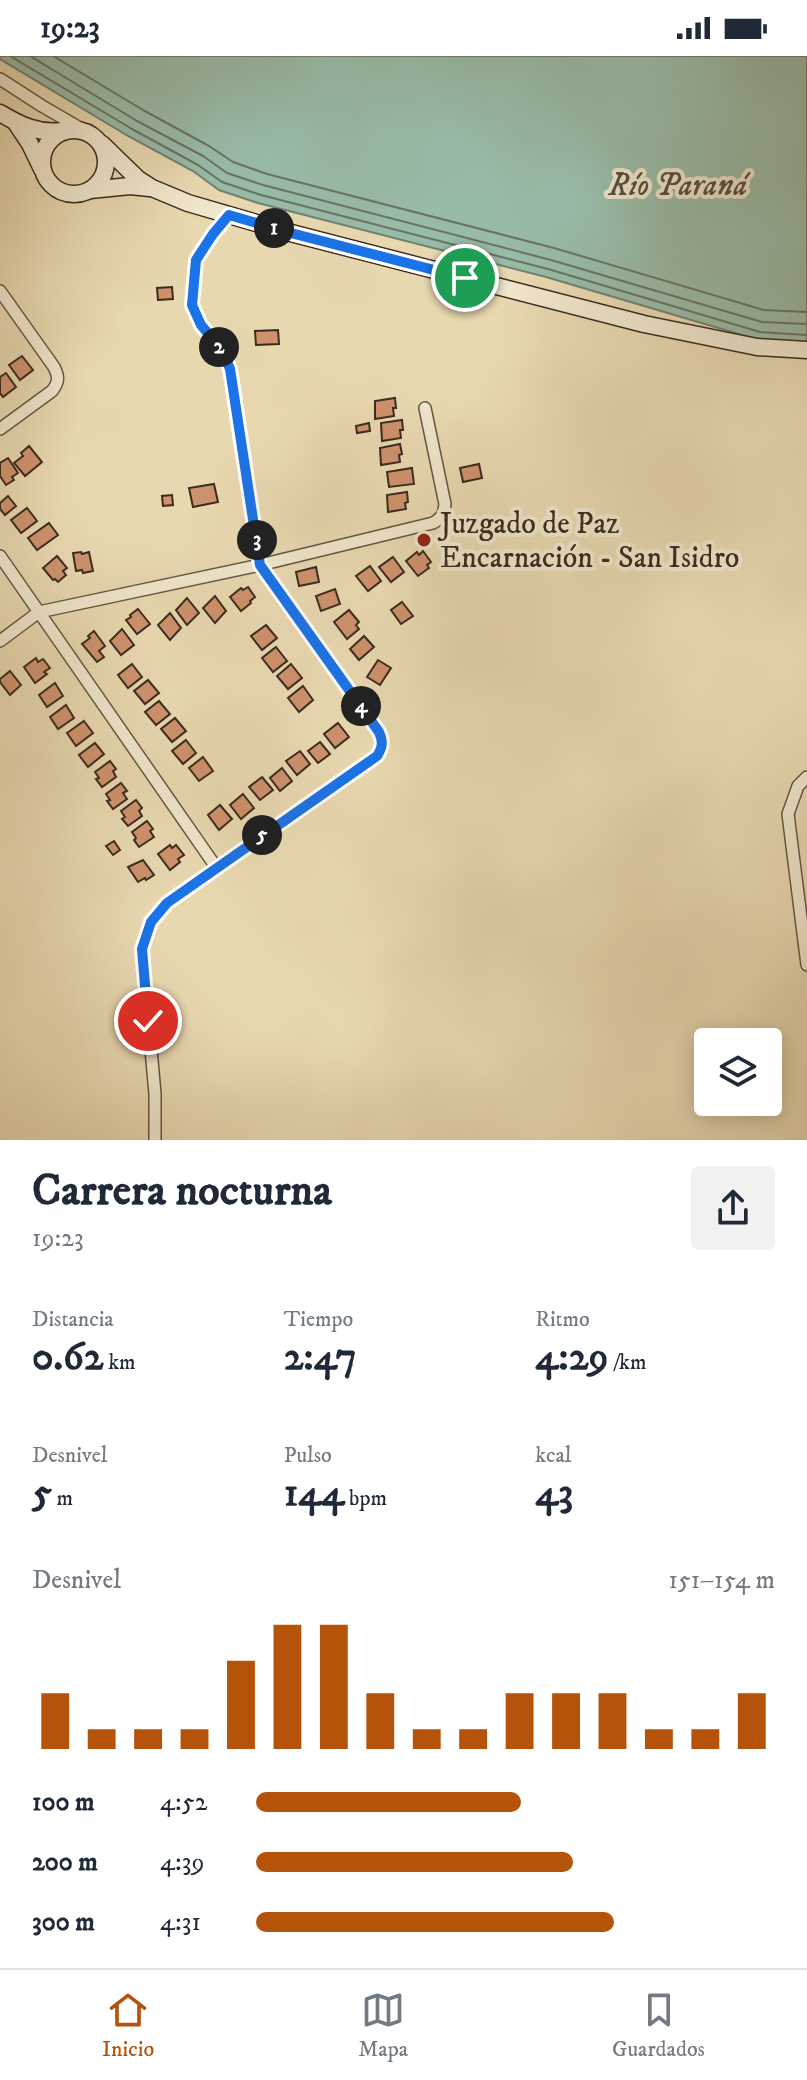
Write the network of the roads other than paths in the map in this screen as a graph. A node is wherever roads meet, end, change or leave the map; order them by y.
1 (0, 79) edge
2 (7, 118) edge
3 (63, 131) junction
4 (85, 131) junction
5 (102, 144) junction
6 (43, 172) junction
7 (152, 188) junction
8 (89, 190) junction
9 (229, 215) junction
10 (0, 291) edge
11 (807, 350) edge
12 (425, 408) dead end
13 (0, 429) edge
14 (0, 556) edge
15 (260, 565) junction
16 (39, 612) junction
17 (0, 641) edge
18 (807, 777) edge
19 (216, 867) junction
20 (802, 890) edge
21 (807, 965) edge
22 (155, 1140) edge

1 - 4 street
2 - 3 main road
2 - 6 main road
3 - 4 main road
3 - 6 main road
4 - 5 main road
5 - 7 main road
5 - 8 main road
6 - 8 main road
7 - 8 main road
7 - 9 main road
9 - 11 main road
9 - 15 street
10 - 13 street
12 - 15 street
14 - 16 street
15 - 16 street
15 - 19 street
16 - 17 street
16 - 19 street
18 - 20 street
19 - 22 street
20 - 21 street

